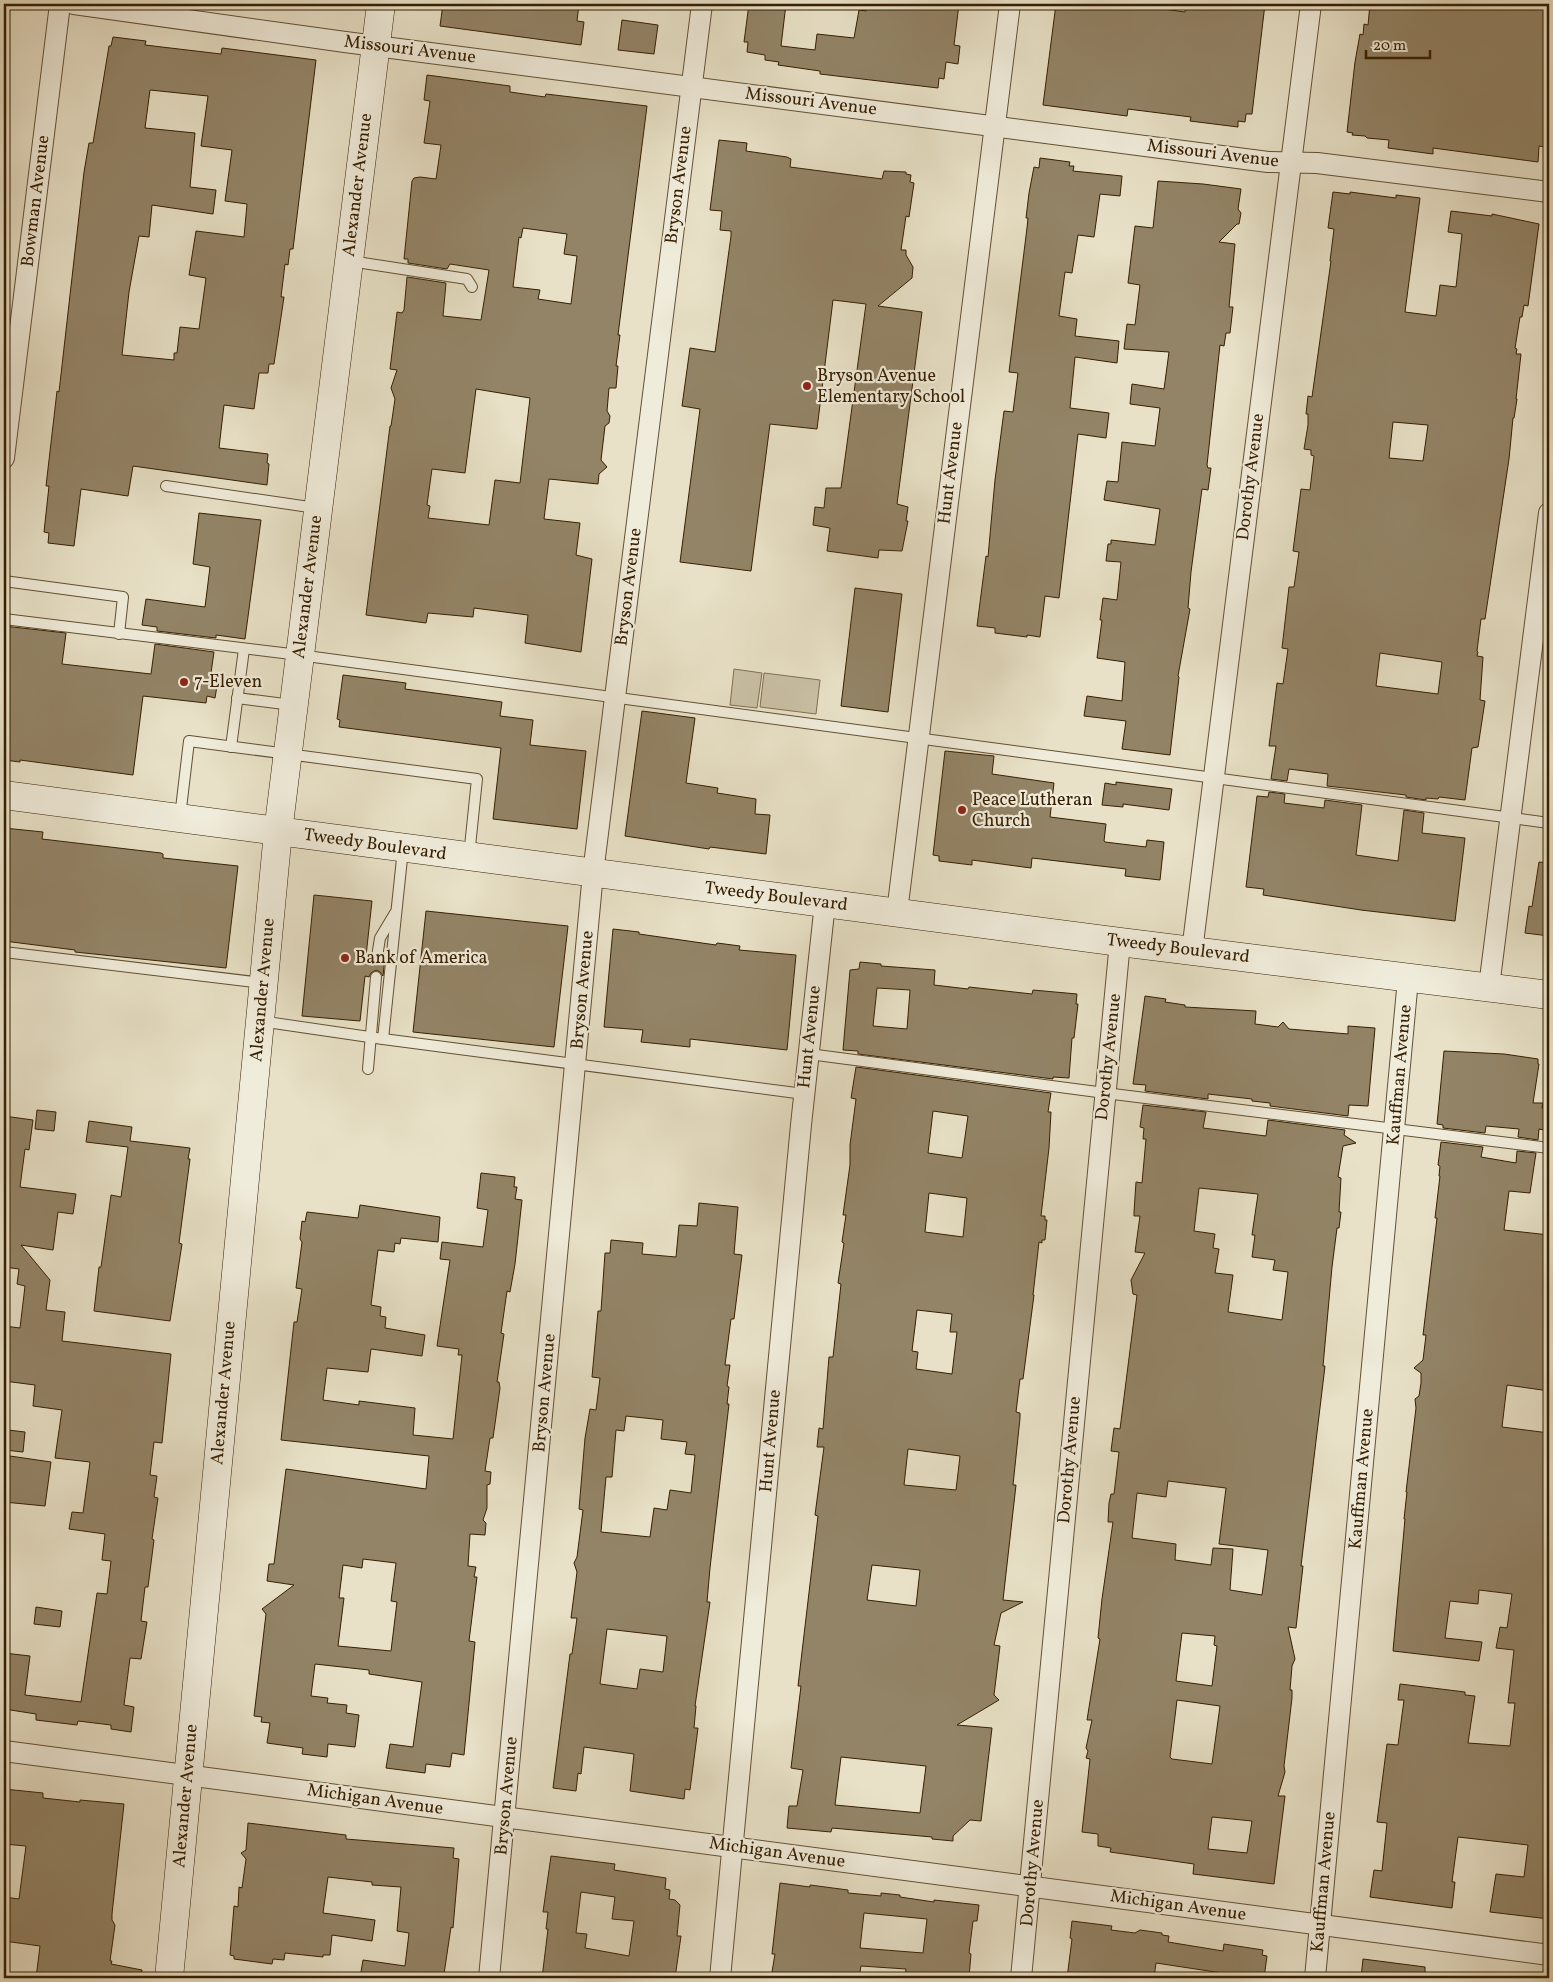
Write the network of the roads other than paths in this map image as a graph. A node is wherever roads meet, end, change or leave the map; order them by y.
1 (60, 4) edge
2 (74, 4) edge
3 (381, 4) edge
4 (702, 4) edge
5 (1010, 4) edge
6 (1311, 4) edge
7 (375, 46) junction
8 (691, 86) junction
9 (995, 126) junction
10 (1291, 163) junction
11 (1549, 192) edge
12 (348, 261) junction
13 (472, 287) dead end
14 (4, 458) edge
15 (166, 486) dead end
16 (318, 508) junction
17 (1549, 513) edge
18 (4, 581) edge
19 (4, 618) edge
20 (119, 634) junction
21 (244, 649) junction
22 (300, 656) junction
23 (237, 698) junction
24 (615, 699) junction
25 (293, 705) junction
26 (918, 739) junction
27 (231, 747) junction
28 (287, 754) junction
29 (1213, 778) junction
30 (4, 795) edge
31 (180, 818) junction
32 (1510, 818) junction
33 (1549, 823) edge
34 (278, 832) junction
35 (403, 849) junction
36 (468, 857) junction
37 (593, 873) junction
38 (825, 903) junction
39 (396, 911) junction
40 (897, 912) junction
41 (1120, 942) junction
42 (1192, 951) junction
43 (4, 952) edge
44 (377, 958) dead end
45 (376, 978) dead end
46 (1408, 979) junction
47 (264, 984) junction
48 (1489, 988) junction
49 (1549, 995) edge
50 (260, 1021) junction
51 (370, 1037) junction
52 (383, 1039) junction
53 (808, 1054) junction
54 (576, 1064) junction
55 (368, 1068) dead end
56 (804, 1094) junction
57 (1105, 1094) junction
58 (1395, 1130) junction
59 (1549, 1148) edge
60 (4, 1752) edge
61 (188, 1776) junction
62 (504, 1818) junction
63 (733, 1848) junction
64 (1030, 1887) junction
65 (1321, 1925) junction
66 (1549, 1955) edge
67 (169, 1978) edge
68 (489, 1978) edge
69 (720, 1978) edge
70 (1021, 1978) edge
71 (1315, 1978) edge

1 - 14 street, Bowman Avenue
2 - 7 street, Missouri Avenue
3 - 7 street, Alexander Avenue
4 - 8 street, Bryson Avenue
5 - 9 street, Hunt Avenue
6 - 10 street, Dorothy Avenue
7 - 8 street, Missouri Avenue
7 - 12 street, Alexander Avenue
8 - 9 street, Missouri Avenue
8 - 24 street, Bryson Avenue
9 - 10 street, Missouri Avenue
9 - 26 street, Hunt Avenue
10 - 11 street, Missouri Avenue
10 - 29 street, Dorothy Avenue
12 - 13 lane
12 - 16 street, Alexander Avenue
15 - 16 lane
16 - 22 street, Alexander Avenue
17 - 32 street
18 - 20 lane
19 - 20 lane
20 - 21 lane
21 - 22 lane
21 - 23 lane
22 - 24 lane
22 - 25 street, Alexander Avenue
23 - 25 lane
23 - 27 lane
24 - 26 lane
24 - 37 street, Bryson Avenue
25 - 28 street, Alexander Avenue
26 - 29 lane
26 - 40 street, Hunt Avenue
27 - 28 lane
27 - 31 lane
28 - 34 street, Alexander Avenue
28 - 36 lane
29 - 32 lane
29 - 42 street, Dorothy Avenue
30 - 31 street, Tweedy Boulevard
31 - 34 street, Tweedy Boulevard
32 - 33 lane
32 - 48 street
34 - 35 street, Tweedy Boulevard
34 - 47 street, Alexander Avenue
35 - 36 street, Tweedy Boulevard
35 - 39 lane
36 - 37 street, Tweedy Boulevard
37 - 38 street, Tweedy Boulevard
37 - 54 street, Bryson Avenue
38 - 40 street, Tweedy Boulevard
38 - 53 street, Hunt Avenue
39 - 44 lane
39 - 52 lane
40 - 41 street, Tweedy Boulevard
41 - 42 street, Tweedy Boulevard
41 - 57 street, Dorothy Avenue
42 - 46 street, Tweedy Boulevard
43 - 47 lane
45 - 51 lane
46 - 48 street, Tweedy Boulevard
46 - 58 street, Kauffman Avenue
47 - 50 street, Alexander Avenue
48 - 49 street, Tweedy Boulevard
50 - 51 lane
50 - 61 street, Alexander Avenue
51 - 52 lane
51 - 55 lane
52 - 54 lane
53 - 56 street, Hunt Avenue
53 - 57 lane
54 - 56 lane
54 - 62 street, Bryson Avenue
56 - 63 street, Hunt Avenue
57 - 58 lane
57 - 64 street, Dorothy Avenue
58 - 59 lane
58 - 65 street, Kauffman Avenue
60 - 61 street, Michigan Avenue
61 - 62 street, Michigan Avenue
61 - 67 street, Alexander Avenue
62 - 63 street, Michigan Avenue
62 - 68 street, Bryson Avenue
63 - 64 street, Michigan Avenue
63 - 69 street, Hunt Avenue
64 - 65 street, Michigan Avenue
64 - 70 street, Dorothy Avenue
65 - 66 street, Michigan Avenue
65 - 71 street, Kauffman Avenue

